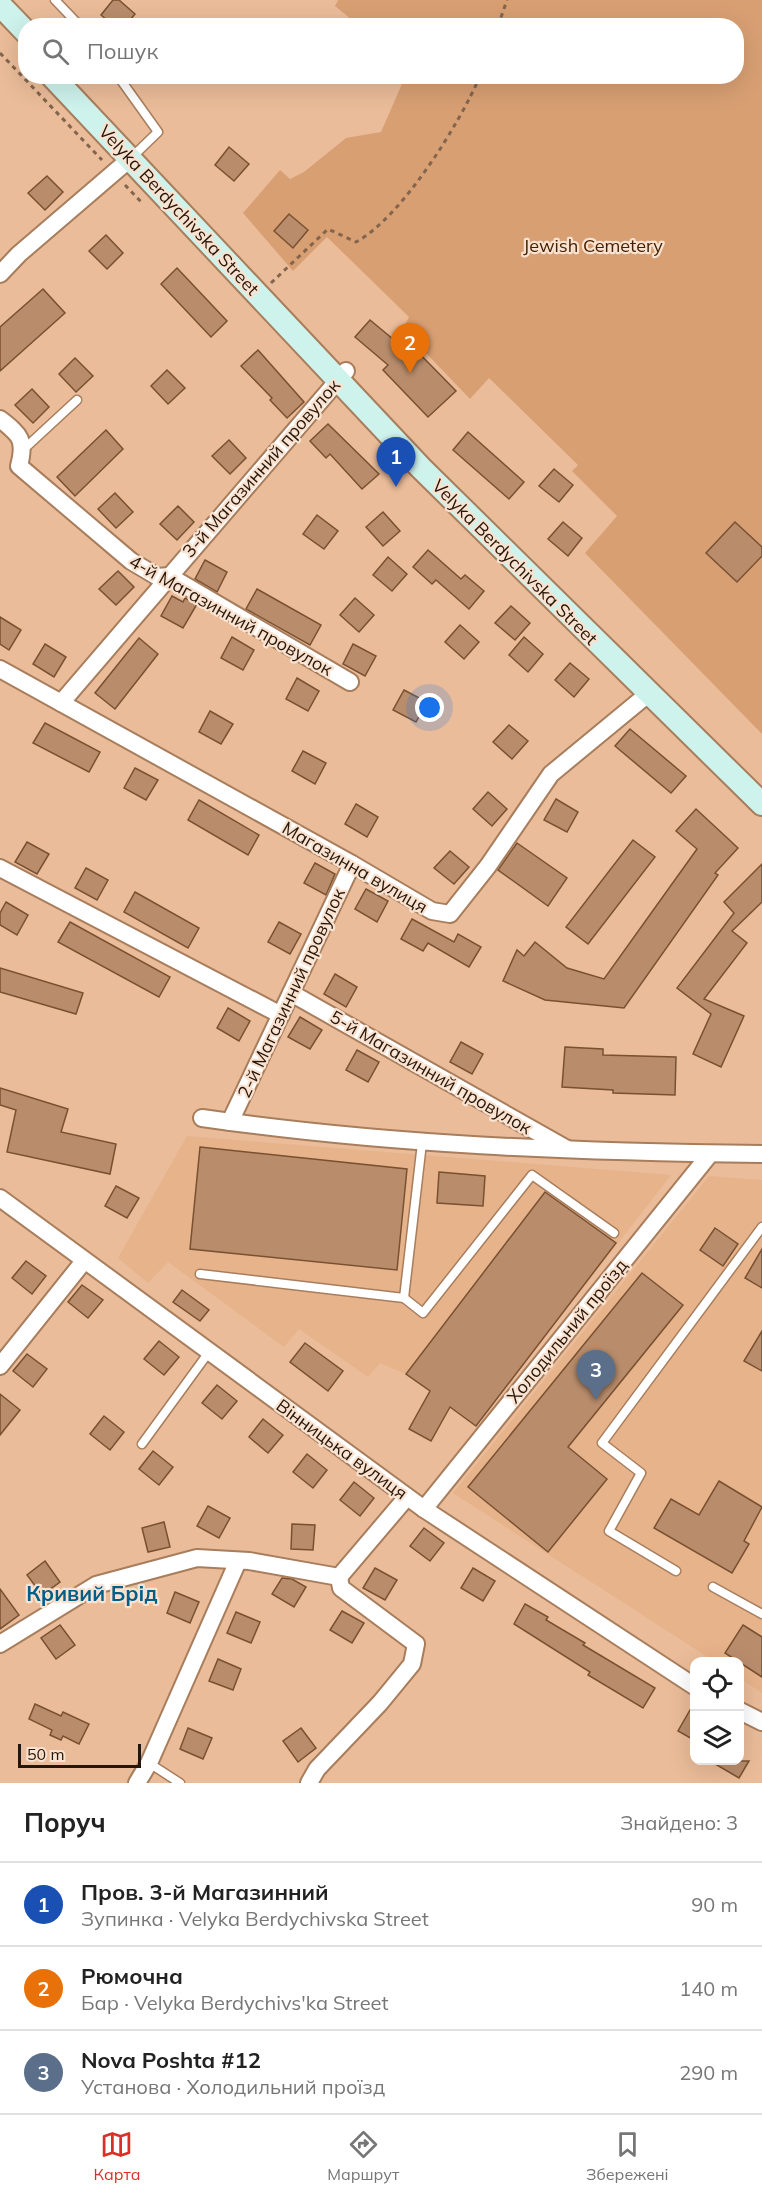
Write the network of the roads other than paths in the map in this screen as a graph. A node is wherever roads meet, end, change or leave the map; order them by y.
1 (55, 0) edge
2 (0, 5) edge
3 (72, 18) edge
4 (0, 22) edge
5 (18, 24) edge
6 (18, 41) edge
7 (60, 84) edge
8 (74, 84) edge
9 (124, 84) edge
10 (134, 155) junction
11 (0, 274) edge
12 (342, 375) junction
13 (77, 400) dead end
14 (0, 419) edge
15 (24, 449) junction
16 (169, 576) junction
17 (0, 669) edge
18 (350, 682) dead end
19 (648, 694) junction
20 (62, 704) junction
21 (762, 785) edge
22 (762, 804) edge
23 (352, 864) junction
24 (0, 868) edge
25 (291, 993) junction
26 (281, 1015) junction
27 (202, 1118) dead end
28 (230, 1122) junction
29 (422, 1143) junction
30 (571, 1152) junction
31 (710, 1154) junction
32 (762, 1154) edge
33 (0, 1198) edge
34 (762, 1227) edge
35 (614, 1233) dead end
36 (84, 1261) junction
37 (200, 1274) dead end
38 (404, 1298) junction
39 (209, 1352) junction
40 (0, 1366) edge
41 (142, 1444) dead end
42 (408, 1497) junction
43 (424, 1509) junction
44 (238, 1561) junction
45 (676, 1571) dead end
46 (339, 1577) junction
47 (713, 1587) dead end
48 (762, 1614) edge
49 (0, 1644) edge
50 (690, 1683) edge
51 (744, 1713) edge
52 (762, 1722) edge
53 (149, 1763) junction
54 (137, 1783) edge
55 (180, 1783) edge
56 (309, 1783) edge

1 - 3 lane
2 - 5 main road
4 - 6 main road
7 - 10 main road, Velyka Berdychivska Street
8 - 10 main road
9 - 10 lane
10 - 11 street
10 - 12 main road, Velyka Berdychivska Street
10 - 12 main road
12 - 16 street, 3-й Магазинний провулок
12 - 19 main road, Velyka Berdychivska Street
12 - 21 main road
13 - 15 lane
14 - 15 street, 4-й Магазинний провулок
15 - 16 street, 4-й Магазинний провулок
16 - 18 street, 4-й Магазинний провулок
16 - 20 street, 3-й Магазинний провулок
17 - 20 street, Магазинна вулиця
19 - 22 main road, Velyka Berdychivska Street
19 - 23 street, Магазинна вулиця
20 - 23 street, Магазинна вулиця
23 - 25 street, 2-й Магазинний провулок
24 - 26 street
25 - 26 street, 2-й Магазинний провулок
25 - 30 street, 5-й Магазинний провулок
26 - 28 street, 2-й Магазинний провулок
27 - 28 street
28 - 29 street
29 - 30 street
29 - 38 lane
30 - 31 street
31 - 32 street
31 - 43 street, Холодильний проїзд
33 - 36 street, Вінницька вулиця
34 - 45 lane
35 - 38 lane
36 - 39 street, Вінницька вулиця
36 - 40 street
37 - 38 lane
39 - 41 lane
39 - 42 street, Вінницька вулиця
42 - 43 street, Вінницька вулиця
42 - 46 street
43 - 50 street, Вінницька вулиця
44 - 46 street
44 - 49 street
44 - 53 street
46 - 56 street
47 - 48 lane
51 - 52 street
53 - 54 street
53 - 55 lane

